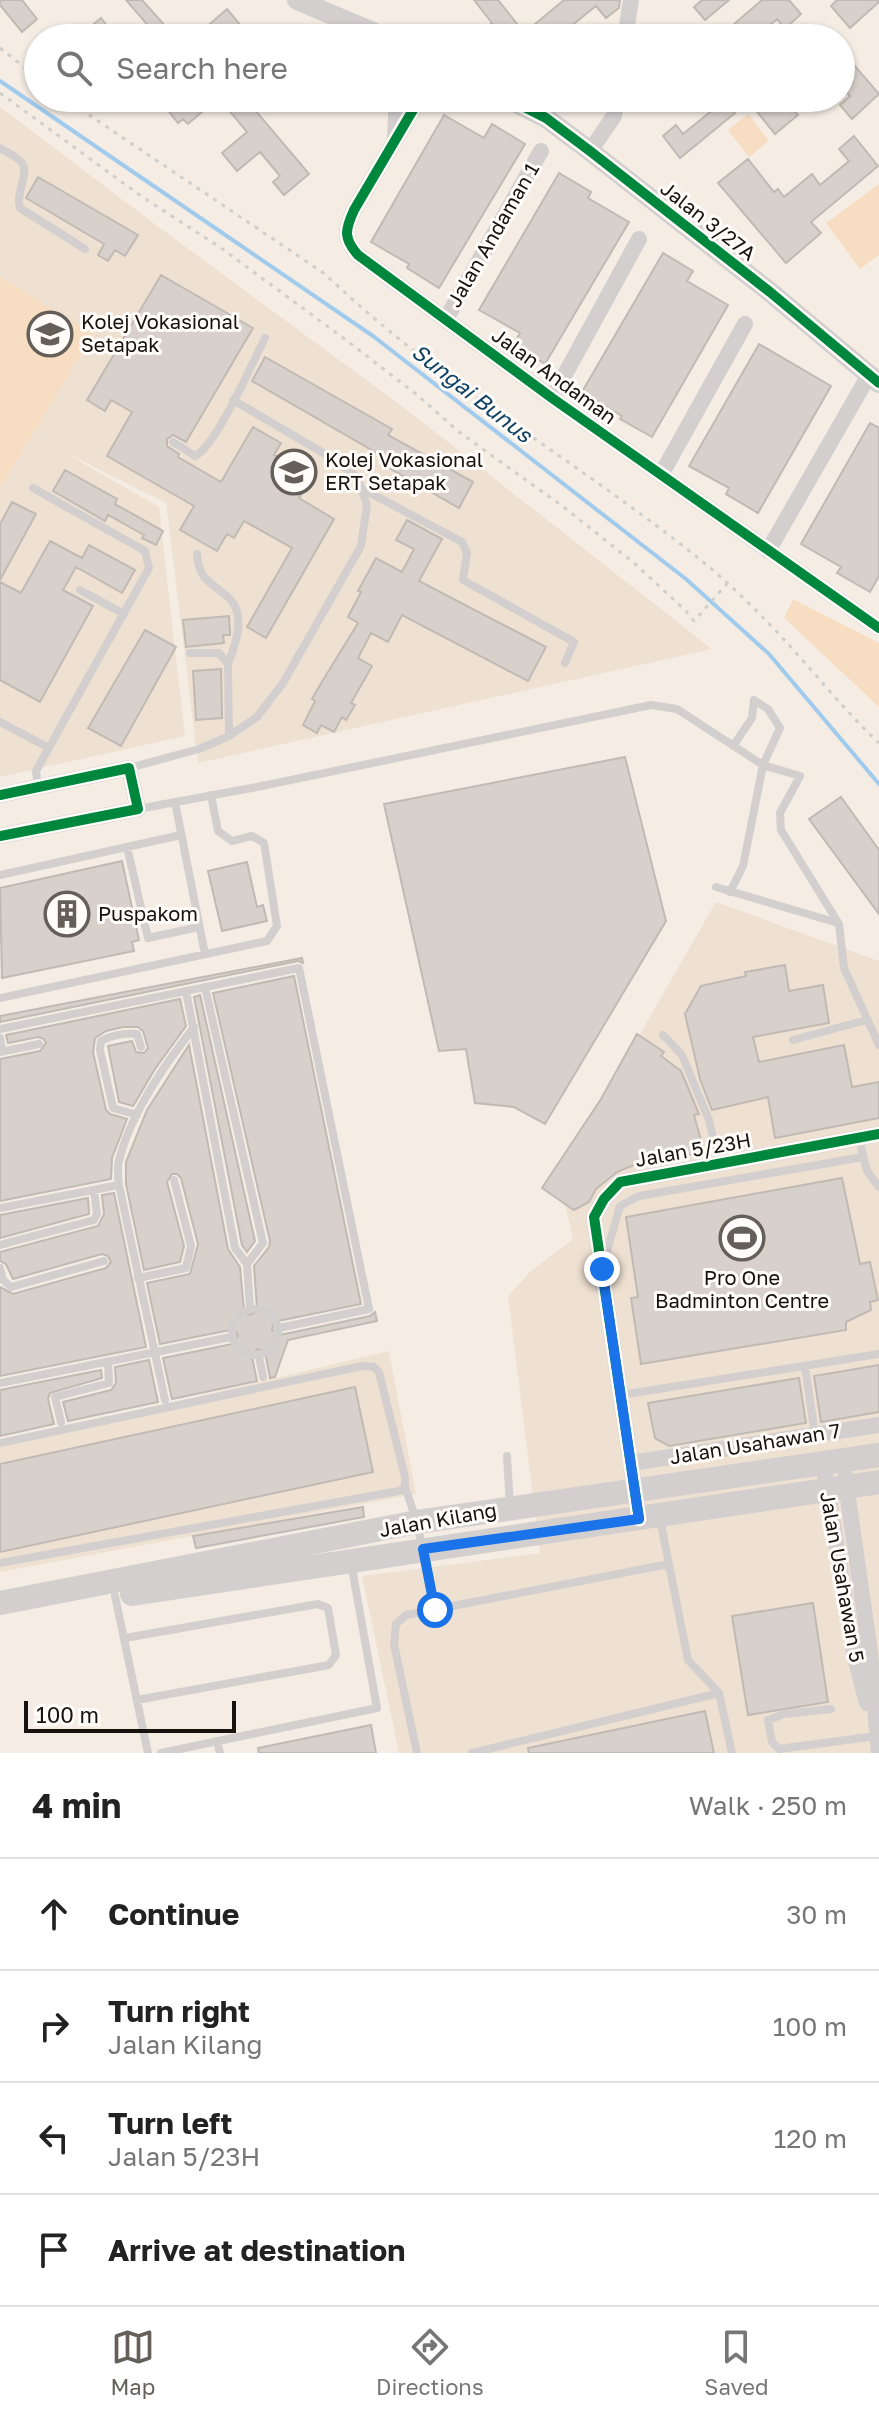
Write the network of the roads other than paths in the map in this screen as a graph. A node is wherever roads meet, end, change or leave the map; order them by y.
1 (297, 0) edge
2 (631, 0) edge
3 (354, 24) edge
4 (627, 24) edge
5 (396, 112) edge
6 (412, 112) edge
7 (534, 112) edge
8 (615, 112) edge
9 (395, 143) junction
10 (0, 148) edge
11 (541, 151) dead end
12 (590, 151) junction
13 (639, 239) dead end
14 (85, 249) dead end
15 (446, 319) junction
16 (745, 324) dead end
17 (265, 338) dead end
18 (874, 379) edge
19 (552, 398) junction
20 (233, 400) junction
21 (173, 442) dead end
22 (662, 473) junction
23 (33, 488) dead end
24 (361, 488) junction
25 (768, 551) junction
26 (197, 554) dead end
27 (80, 590) dead end
28 (124, 614) junction
29 (878, 625) edge
30 (190, 653) dead end
31 (565, 663) dead end
32 (228, 664) junction
33 (0, 722) edge
34 (229, 736) junction
35 (733, 746) junction
36 (49, 748) junction
37 (763, 765) junction
38 (129, 768) junction
39 (38, 787) junction
40 (0, 795) edge
41 (211, 795) junction
42 (175, 802) junction
43 (138, 809) junction
44 (181, 835) junction
45 (0, 836) edge
46 (127, 847) junction
47 (0, 875) edge
48 (716, 887) dead end
49 (730, 892) junction
50 (839, 924) junction
51 (199, 927) junction
52 (205, 954) junction
53 (205, 987) junction
54 (186, 991) junction
55 (0, 998) edge
56 (866, 1020) junction
57 (194, 1027) junction
58 (0, 1029) edge
59 (663, 1035) dead end
60 (0, 1038) edge
61 (793, 1040) dead end
62 (39, 1044) dead end
63 (879, 1045) edge
64 (141, 1047) dead end
65 (1, 1051) edge
66 (137, 1115) junction
67 (879, 1134) edge
68 (859, 1139) junction
69 (863, 1157) junction
70 (719, 1164) junction
71 (174, 1180) dead end
72 (119, 1185) junction
73 (879, 1187) edge
74 (94, 1190) junction
75 (0, 1208) edge
76 (0, 1245) edge
77 (104, 1261) dead end
78 (247, 1264) junction
79 (0, 1268) edge
80 (602, 1269) junction
81 (138, 1278) junction
82 (250, 1308) junction
83 (279, 1328) junction
84 (231, 1337) junction
85 (155, 1353) junction
86 (879, 1354) edge
87 (259, 1356) junction
88 (108, 1362) junction
89 (805, 1366) junction
90 (263, 1377) dead end
91 (0, 1383) edge
92 (621, 1395) junction
93 (165, 1400) dead end
94 (61, 1422) dead end
95 (879, 1425) edge
96 (815, 1435) junction
97 (0, 1443) edge
98 (879, 1455) edge
99 (507, 1456) dead end
100 (833, 1462) junction
101 (631, 1463) junction
102 (879, 1482) edge
103 (405, 1487) junction
104 (836, 1489) junction
105 (635, 1491) junction
106 (510, 1508) junction
107 (650, 1518) junction
108 (417, 1522) junction
109 (423, 1549) junction
110 (350, 1560) junction
111 (0, 1563) edge
112 (669, 1564) junction
113 (115, 1596) junction
114 (0, 1603) edge
115 (435, 1610) junction
116 (0, 1618) edge
117 (125, 1638) junction
118 (719, 1693) junction
119 (137, 1700) junction
120 (831, 1709) dead end
121 (876, 1736) junction
122 (217, 1741) junction
123 (148, 1753) edge
124 (163, 1753) edge
125 (220, 1753) edge
126 (417, 1753) edge
127 (472, 1753) edge
128 (732, 1753) edge
129 (879, 1753) edge

1 - 3 street
2 - 4 street
5 - 9 street, Jalan Andaman
6 - 9 street, Jalan Andaman
7 - 12 street, Jalan 3/27A
8 - 12 street
9 - 15 street, Jalan Andaman
10 - 14 lane
11 - 15 street, Jalan Andaman 1
12 - 18 street, Jalan 3/27A
13 - 19 street
15 - 19 street, Jalan Andaman
16 - 22 street
17 - 20 lane
18 - 25 street
19 - 22 street, Jalan Andaman
20 - 21 lane
20 - 24 lane
22 - 25 street, Jalan Andaman
23 - 28 lane
24 - 31 lane
24 - 34 lane
25 - 29 street, Jalan Andaman
26 - 32 lane
27 - 28 lane
28 - 36 lane
30 - 32 lane
32 - 34 lane
33 - 36 lane
34 - 38 lane
35 - 37 lane
35 - 37 lane
35 - 41 lane
36 - 39 lane
37 - 49 lane
37 - 50 lane
38 - 39 street
38 - 43 street
39 - 40 street
41 - 42 lane
41 - 52 lane
42 - 43 lane
42 - 44 lane
43 - 45 street
44 - 46 lane
44 - 51 lane
46 - 47 lane
46 - 51 lane
48 - 49 lane
49 - 50 lane
50 - 56 lane
51 - 52 lane
52 - 55 lane
53 - 54 lane
53 - 78 lane
53 - 83 lane
54 - 57 lane
54 - 58 lane
56 - 61 lane
56 - 63 lane
57 - 66 lane
57 - 78 lane
59 - 70 lane
60 - 65 lane
62 - 65 lane
64 - 66 lane
66 - 72 lane
67 - 68 street, Jalan 5/23H
68 - 69 lane
68 - 70 street, Jalan 5/23H
69 - 73 lane
69 - 80 lane
70 - 80 street, Jalan 5/23H
71 - 81 lane
72 - 74 lane
72 - 81 lane
74 - 75 lane
74 - 76 lane
77 - 79 lane
78 - 82 lane
80 - 92 street, Jalan 5/23H
81 - 85 lane
82 - 83 lane
82 - 84 lane
83 - 87 lane
84 - 85 lane
84 - 87 lane
85 - 88 lane
85 - 93 lane
86 - 89 lane
87 - 90 lane
88 - 91 lane
88 - 94 lane
89 - 92 lane
89 - 96 lane
92 - 101 street, Jalan 5/23H
95 - 96 street, Jalan Usahawan 7
96 - 101 street, Jalan Usahawan 7
97 - 103 lane
98 - 100 main road, Jalan Kilang
99 - 106 lane
100 - 104 street, Jalan Usahawan 5
100 - 105 main road, Jalan Kilang
101 - 105 street, Jalan 5/23H
102 - 104 main road, Jalan Kilang
103 - 108 lane
103 - 111 lane
104 - 107 main road, Jalan Kilang
104 - 121 street, Jalan Usahawan 5
105 - 106 main road, Jalan Kilang
105 - 107 street, Jalan 5/23H
106 - 108 main road, Jalan Kilang
107 - 109 main road, Jalan Kilang
107 - 112 lane
108 - 109 lane
108 - 114 main road, Jalan Kilang
109 - 110 main road, Jalan Kilang
109 - 115 lane
110 - 113 main road, Jalan Kilang
110 - 122 lane
112 - 115 lane
112 - 118 lane
113 - 116 main road, Jalan Kilang
113 - 117 lane
115 - 126 lane
117 - 119 lane
117 - 119 lane
118 - 127 lane
118 - 128 lane
119 - 123 lane
120 - 121 lane
121 - 129 street, Jalan Usahawan 5
122 - 124 lane
122 - 125 lane

